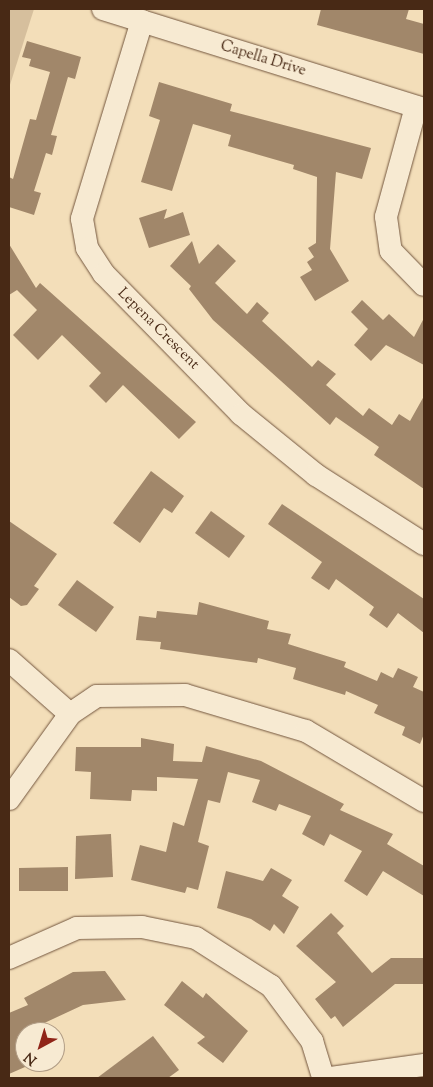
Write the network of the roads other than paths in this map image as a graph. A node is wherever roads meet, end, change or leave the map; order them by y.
1 (103, 9) edge
2 (142, 21) junction
3 (420, 108) edge
4 (424, 285) edge
5 (424, 544) edge
6 (9, 660) edge
7 (70, 714) junction
8 (9, 799) edge
9 (424, 801) edge
10 (9, 958) edge
11 (424, 1065) edge
12 (322, 1078) edge
13 (331, 1078) edge

1 - 2 street, Capella Drive
2 - 3 street, Capella Drive
2 - 5 street, Lepena Crescent
3 - 4 street
6 - 7 street
7 - 8 street
7 - 9 street
10 - 12 street
11 - 13 street

